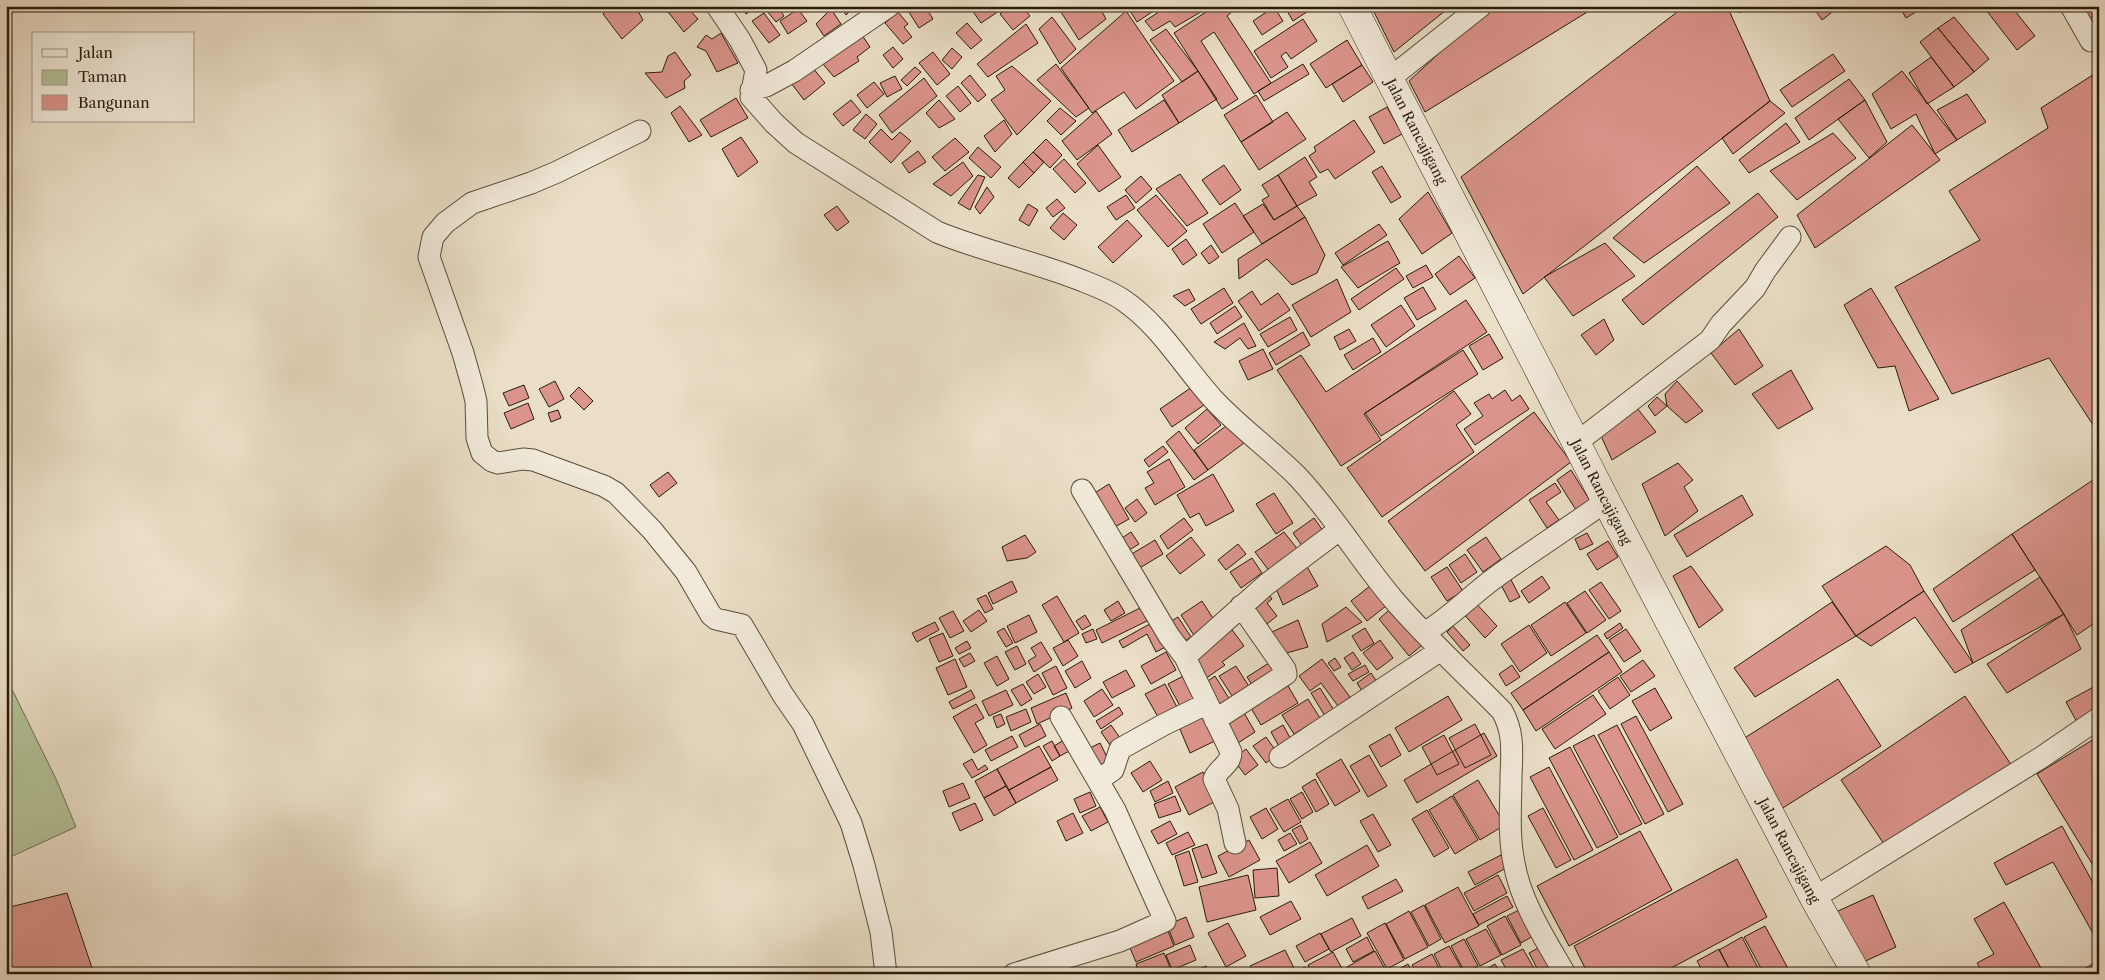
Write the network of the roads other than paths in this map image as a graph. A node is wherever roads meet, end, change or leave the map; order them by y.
1 (717, 6) edge
2 (888, 6) edge
3 (1352, 6) edge
4 (1481, 6) edge
5 (2071, 6) edge
6 (2091, 41) dead end
7 (1390, 79) junction
8 (751, 90) junction
9 (640, 131) dead end
10 (1790, 237) dead end
11 (1576, 443) junction
12 (1082, 490) dead end
13 (1606, 501) junction
14 (1339, 530) junction
15 (1241, 606) junction
16 (1438, 624) junction
17 (1441, 650) junction
18 (1185, 657) junction
19 (1211, 712) junction
20 (1061, 717) dead end
21 (2099, 718) edge
22 (1280, 757) dead end
23 (1098, 780) junction
24 (1235, 843) dead end
25 (1814, 898) junction
26 (886, 974) edge
27 (1014, 974) edge
28 (1565, 974) edge
29 (1857, 974) edge

1 - 8 street
2 - 8 street
3 - 7 main road, Jalan Rancajigang
4 - 7 street
5 - 6 street
7 - 11 main road, Jalan Rancajigang
8 - 14 street
9 - 26 street
10 - 11 street
11 - 13 main road, Jalan Rancajigang
12 - 18 street
13 - 16 street
13 - 25 main road, Jalan Rancajigang
14 - 15 street
14 - 16 street
15 - 18 street
15 - 19 street
16 - 17 street
17 - 22 street
17 - 28 street
18 - 19 street
19 - 23 street
19 - 24 street
20 - 23 street
21 - 25 street
23 - 27 street
25 - 29 main road, Jalan Rancajigang

